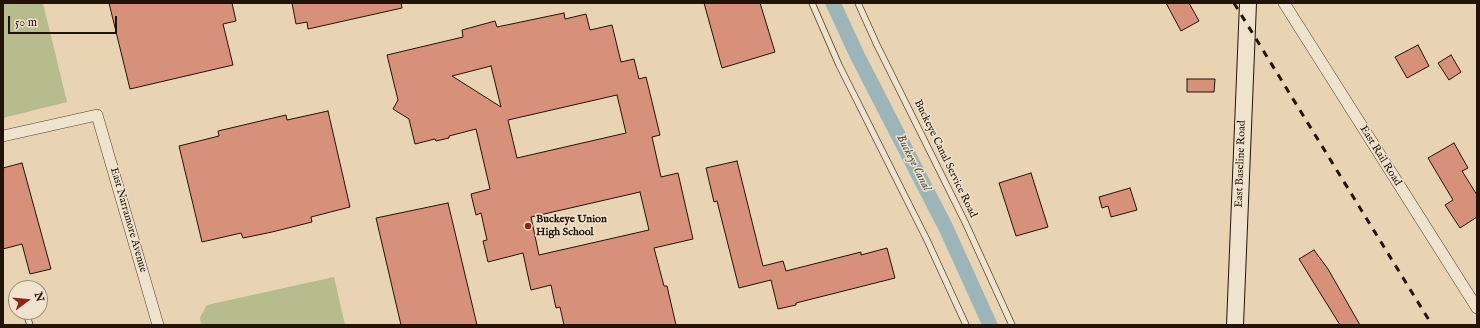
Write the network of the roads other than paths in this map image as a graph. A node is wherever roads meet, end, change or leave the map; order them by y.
1 (812, 3) edge
2 (858, 3) edge
3 (1248, 3) edge
4 (1284, 3) edge
5 (3, 136) edge
6 (1477, 308) edge
7 (158, 325) edge
8 (966, 325) edge
9 (1012, 325) edge
10 (1235, 325) edge

1 - 8 lane
2 - 9 lane, Buckeye Canal Service Road
3 - 10 main road, East Baseline Road
4 - 6 street, East Rail Road
5 - 7 street, East Narramore Avenue

